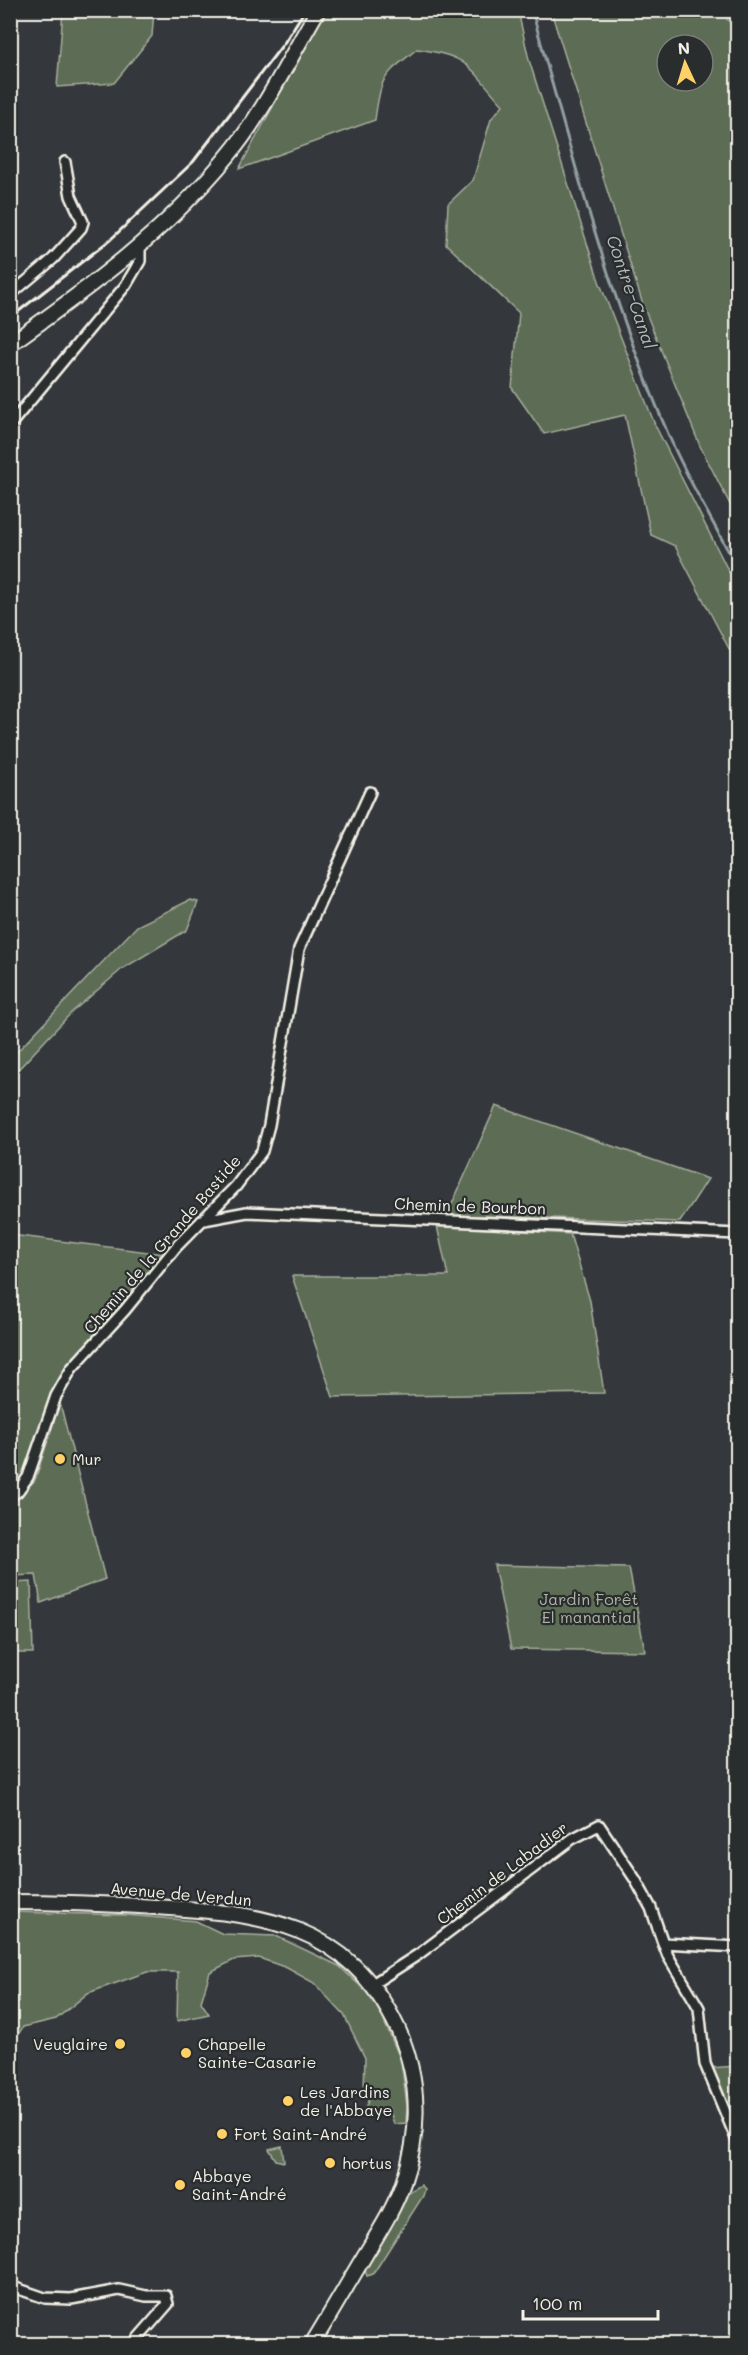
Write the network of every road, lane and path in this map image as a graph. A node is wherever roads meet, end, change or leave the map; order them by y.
1 (318, 10) edge
2 (64, 162) dead end
3 (140, 247) junction
4 (10, 295) edge
5 (10, 344) edge
6 (10, 425) edge
7 (370, 792) dead end
8 (202, 1220) junction
9 (738, 1233) edge
10 (10, 1495) edge
11 (10, 1895) edge
12 (10, 1902) edge
13 (75, 1902) junction
14 (663, 1942) junction
15 (738, 1947) edge
16 (371, 1985) junction
17 (738, 2143) edge
18 (10, 2286) edge
19 (133, 2344) edge
20 (312, 2344) edge

1 - 3 main road
2 - 4 street
3 - 5 main road
3 - 6 street
7 - 8 street, Chemin de la Grande Bastide
8 - 9 street, Chemin de Bourbon
8 - 10 street, Chemin de la Grande Bastide
11 - 13 main road, Avenue de Verdun
12 - 13 main road, Avenue de Verdun
13 - 16 main road, Avenue de Verdun
14 - 15 street
14 - 16 street, Chemin de Labadier
14 - 17 street
16 - 20 main road, Avenue de Verdun
18 - 19 street

